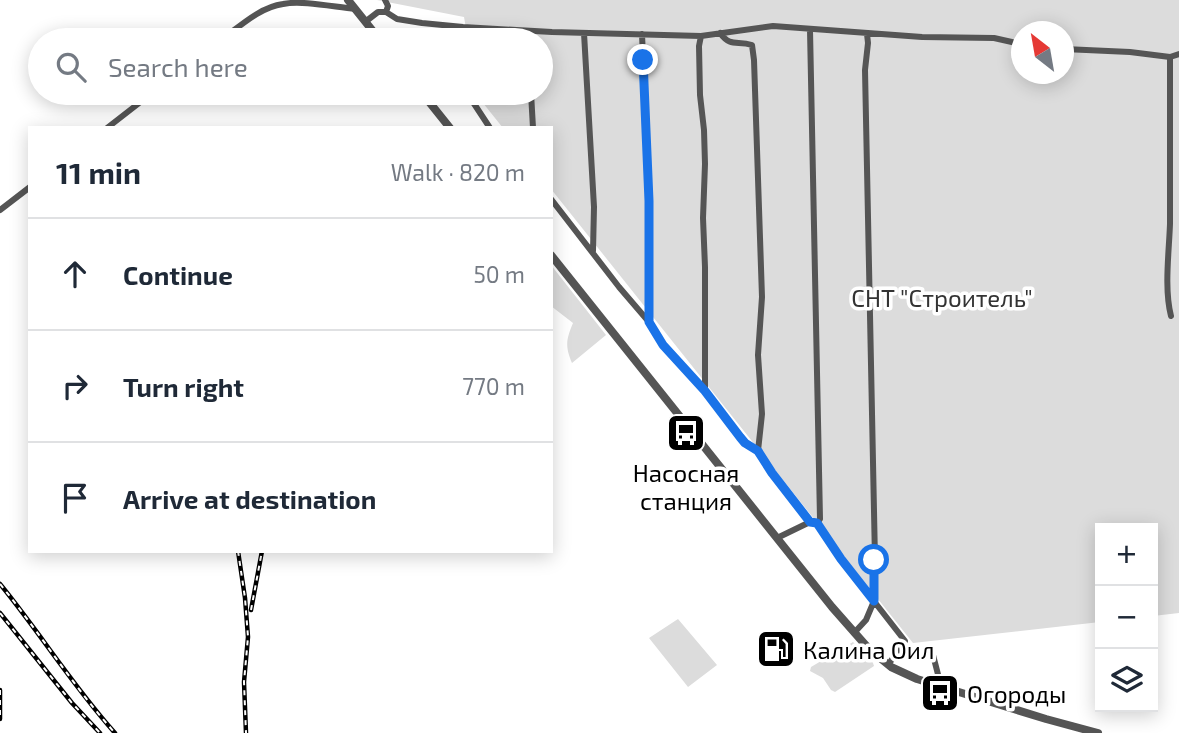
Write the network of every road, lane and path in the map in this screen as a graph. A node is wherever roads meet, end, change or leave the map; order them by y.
1 (348, 0) edge
2 (385, 0) edge
3 (355, 9) junction
4 (386, 12) junction
5 (365, 22) junction
6 (463, 27) joint
7 (238, 28) edge
8 (370, 28) edge
9 (479, 28) edge
10 (810, 30) junction
11 (553, 32) edge
12 (584, 33) junction
13 (720, 33) junction
14 (642, 34) junction
15 (867, 34) junction
16 (701, 36) junction
17 (1011, 42) edge
18 (1074, 49) edge
19 (1179, 54) edge
20 (1170, 57) junction
21 (137, 105) edge
22 (432, 105) edge
23 (475, 105) edge
24 (532, 105) edge
25 (110, 126) edge
26 (448, 126) edge
27 (489, 126) edge
28 (533, 126) edge
29 (28, 188) edge
30 (553, 202) edge
31 (0, 209) edge
32 (593, 253) junction
33 (553, 258) edge
34 (1171, 316) dead end
35 (649, 322) junction
36 (705, 391) junction
37 (758, 451) junction
38 (814, 522) junction
39 (777, 538) junction
40 (874, 601) junction
41 (854, 633) junction
42 (933, 655) dead end
43 (888, 664) junction
44 (941, 686) junction
45 (1098, 733) edge

1 - 3 street
2 - 4 street
3 - 5 street
3 - 7 street
4 - 5 street
4 - 6 street
5 - 8 street
6 - 9 street
10 - 13 street
10 - 15 street
10 - 38 street
11 - 12 street
12 - 14 street
12 - 32 street
13 - 16 street
13 - 37 street
14 - 16 street
14 - 35 street
15 - 17 street
15 - 40 street
16 - 36 street
18 - 20 street
19 - 20 street
20 - 34 street
21 - 25 street
22 - 26 street
23 - 27 street
24 - 28 street
29 - 31 street
30 - 32 street
32 - 35 street
33 - 39 street
35 - 36 street
36 - 37 street
37 - 38 street
38 - 39 street
38 - 40 street
39 - 41 street
40 - 41 street
40 - 43 street
41 - 43 street
42 - 44 street
43 - 44 street
44 - 45 street

